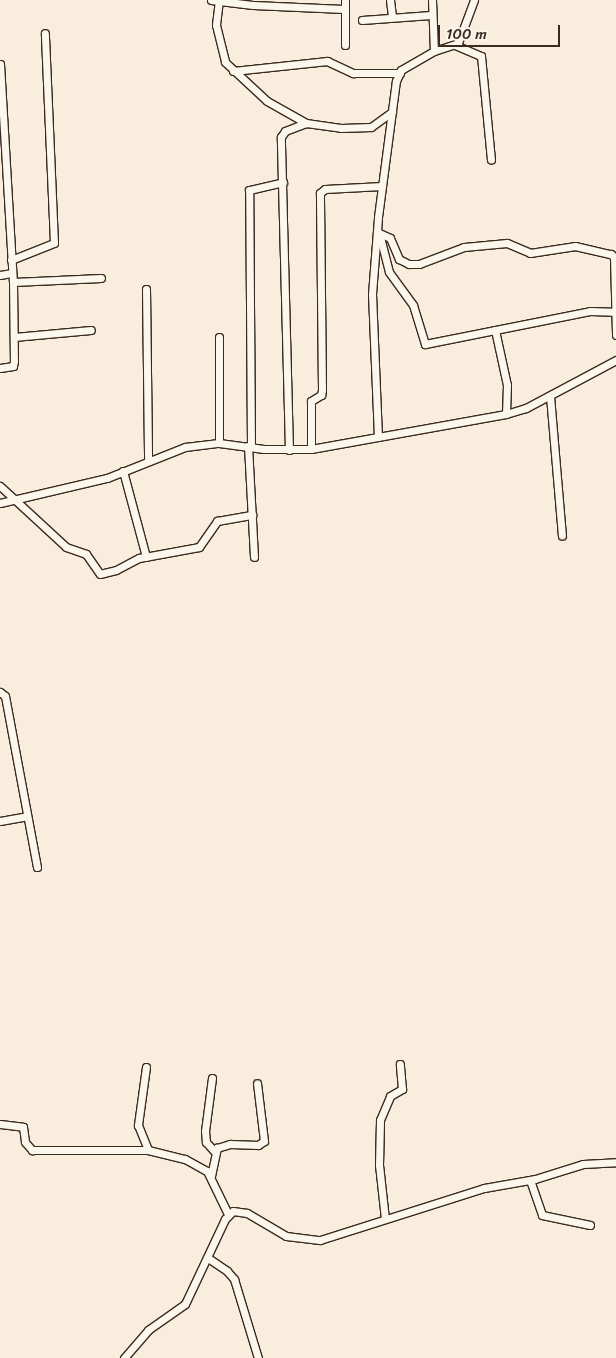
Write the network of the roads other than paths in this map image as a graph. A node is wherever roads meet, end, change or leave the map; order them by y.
1 (216, 0) edge
2 (345, 0) edge
3 (390, 0) edge
4 (432, 0) edge
5 (474, 0) edge
6 (250, 2) edge
7 (344, 9) junction
8 (431, 14) junction
9 (392, 18) junction
10 (362, 20) dead end
11 (45, 32) dead end
12 (345, 45) dead end
13 (455, 45) junction
14 (434, 51) junction
15 (0, 64) edge
16 (233, 71) junction
17 (400, 73) junction
18 (392, 112) junction
19 (306, 123) junction
20 (491, 160) dead end
21 (283, 182) junction
22 (382, 186) junction
23 (8, 198) junction
24 (0, 201) edge
25 (377, 225) junction
26 (379, 233) junction
27 (11, 260) junction
28 (11, 273) junction
29 (0, 275) edge
30 (101, 278) dead end
31 (13, 282) junction
32 (146, 289) dead end
33 (614, 312) junction
34 (91, 330) dead end
35 (495, 330) junction
36 (616, 335) edge
37 (14, 337) junction
38 (218, 337) dead end
39 (616, 360) edge
40 (0, 368) edge
41 (550, 396) junction
42 (506, 414) junction
43 (378, 438) junction
44 (219, 443) junction
45 (250, 447) junction
46 (289, 450) junction
47 (311, 450) junction
48 (148, 461) junction
49 (123, 471) junction
50 (0, 486) edge
51 (16, 499) junction
52 (0, 503) edge
53 (252, 515) junction
54 (562, 535) dead end
55 (146, 557) junction
56 (254, 557) dead end
57 (0, 692) edge
58 (28, 816) junction
59 (0, 822) edge
60 (37, 866) dead end
61 (400, 1064) dead end
62 (146, 1067) dead end
63 (212, 1078) dead end
64 (257, 1083) dead end
65 (0, 1124) edge
66 (148, 1150) junction
67 (214, 1150) junction
68 (616, 1162) edge
69 (211, 1177) junction
70 (530, 1180) junction
71 (228, 1214) junction
72 (385, 1219) junction
73 (590, 1225) dead end
74 (208, 1258) junction
75 (124, 1358) edge
76 (258, 1358) edge

1 - 6 street
1 - 16 street
2 - 7 street
3 - 9 street
4 - 8 street
5 - 13 street
6 - 7 street
7 - 12 street
8 - 9 street
8 - 14 street
9 - 10 street
11 - 27 street
13 - 14 street
13 - 20 street
14 - 17 street
15 - 23 street
16 - 17 street
16 - 19 street
17 - 18 street
18 - 19 street
18 - 22 street
19 - 21 street
21 - 45 street
21 - 46 street
22 - 25 street
22 - 47 street
23 - 24 street
23 - 27 street
25 - 26 street
25 - 43 street
26 - 33 street
26 - 35 street
27 - 28 street
28 - 29 street
28 - 31 street
30 - 31 street
31 - 37 street
32 - 48 street
33 - 35 street
33 - 36 street
34 - 37 street
35 - 42 street
37 - 40 street
38 - 44 street
39 - 41 street
41 - 42 street
41 - 54 street
42 - 43 street
43 - 47 street
44 - 45 street
44 - 48 street
45 - 46 street
45 - 53 street
46 - 47 street
48 - 49 street
49 - 51 street
49 - 55 street
50 - 51 street
51 - 52 street
51 - 55 street
53 - 55 street
53 - 56 street
57 - 58 street
58 - 59 street
58 - 60 street
61 - 72 street
62 - 66 street
63 - 67 street
64 - 67 street
65 - 66 street
66 - 69 street
67 - 69 street
68 - 70 street
69 - 71 street
70 - 72 street
70 - 73 street
71 - 72 street
71 - 74 street
74 - 75 street
74 - 76 street

